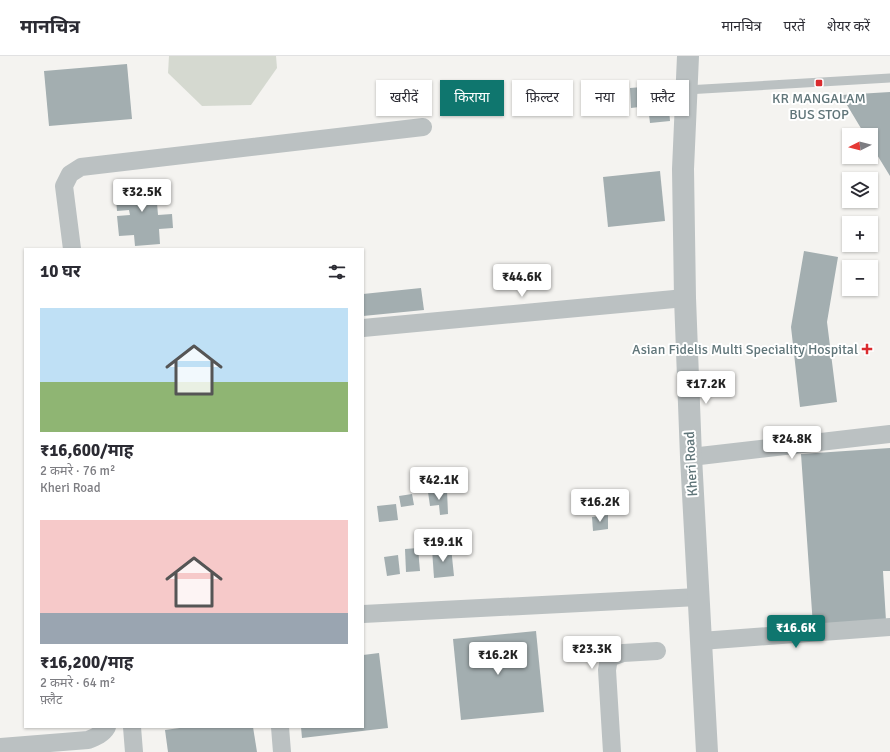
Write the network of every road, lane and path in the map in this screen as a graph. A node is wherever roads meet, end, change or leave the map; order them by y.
1 (688, 56) edge
2 (890, 78) edge
3 (687, 80) edge
4 (689, 90) edge
5 (685, 116) edge
6 (423, 127) dead end
7 (72, 248) edge
8 (685, 298) junction
9 (364, 328) edge
10 (890, 434) edge
11 (691, 457) junction
12 (698, 597) junction
13 (364, 614) edge
14 (890, 627) edge
15 (701, 641) junction
16 (658, 651) dead end
17 (106, 728) edge
18 (132, 728) edge
19 (280, 728) edge
20 (0, 747) edge
21 (52, 748) edge
22 (134, 752) edge
23 (282, 752) edge
24 (612, 752) edge
25 (706, 752) edge

1 - 3 street, Kheri Road
2 - 4 lane
5 - 8 street, Kheri Road
6 - 7 street
8 - 9 street
8 - 11 street, Kheri Road
10 - 11 street
11 - 12 street, Kheri Road
12 - 13 street
12 - 15 street, Kheri Road
14 - 15 street
15 - 25 street, Kheri Road
16 - 24 street
17 - 21 street
18 - 22 street
19 - 23 street
20 - 21 street

